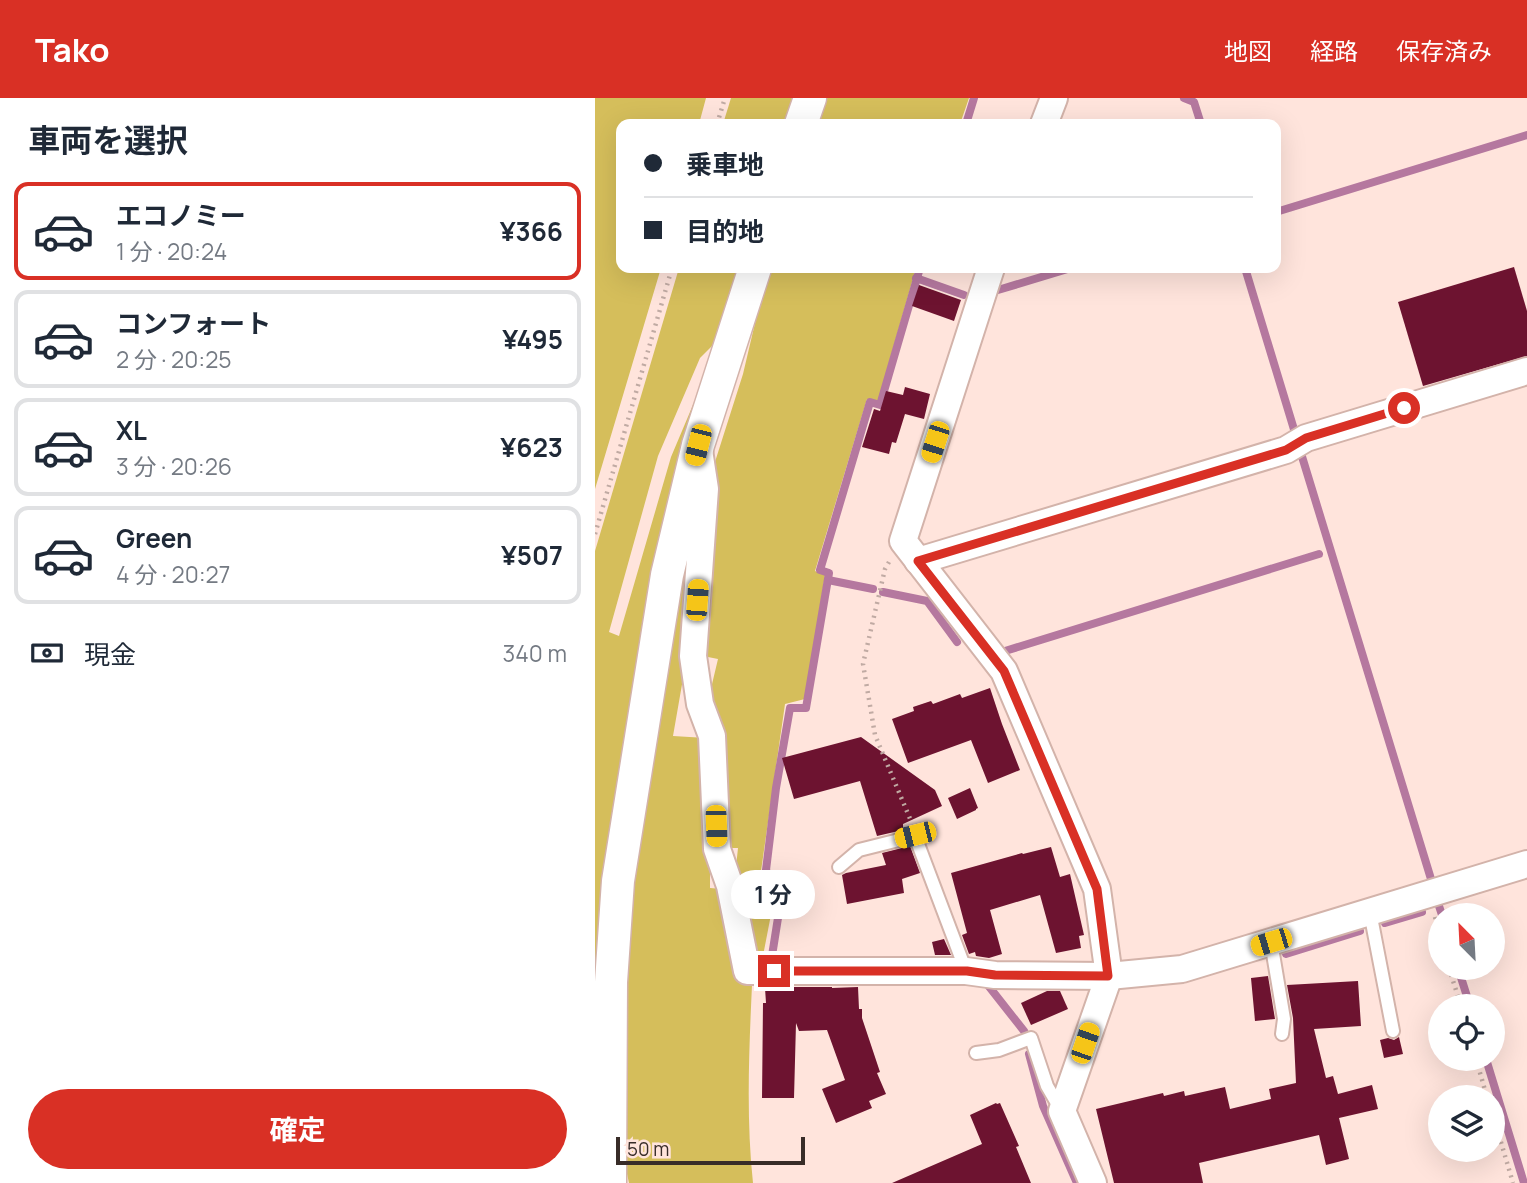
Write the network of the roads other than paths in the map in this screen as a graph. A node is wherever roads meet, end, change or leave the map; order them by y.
1 (810, 98) edge
2 (1054, 98) edge
3 (803, 119) edge
4 (1046, 119) edge
5 (753, 273) edge
6 (990, 273) edge
7 (1527, 371) edge
8 (698, 445) junction
9 (911, 551) junction
10 (1527, 864) edge
11 (839, 867) dead end
12 (1370, 912) junction
13 (1271, 942) junction
14 (967, 971) junction
15 (1108, 976) junction
16 (1393, 1031) dead end
17 (1282, 1034) dead end
18 (976, 1053) dead end
19 (1062, 1111) junction
20 (610, 1183) edge
21 (1093, 1183) edge

1 - 3 street
2 - 4 street
5 - 8 street
6 - 9 street
7 - 9 street
8 - 14 street
8 - 20 street
9 - 15 street
10 - 12 street
11 - 14 lane
12 - 13 street
12 - 16 lane
13 - 15 street
13 - 17 lane
14 - 15 street
15 - 19 street
18 - 19 lane
19 - 21 street

